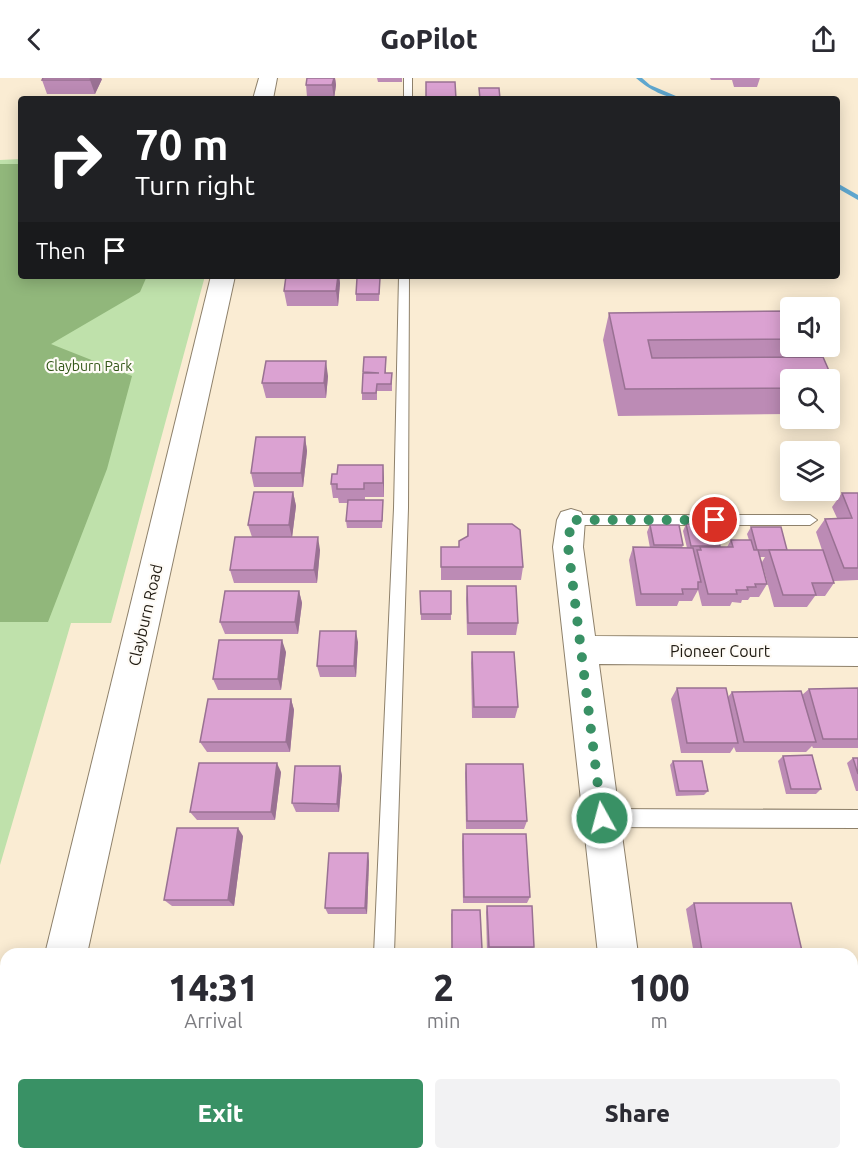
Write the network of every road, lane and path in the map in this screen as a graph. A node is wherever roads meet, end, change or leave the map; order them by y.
1 (268, 78) edge
2 (408, 78) edge
3 (264, 96) edge
4 (408, 96) edge
5 (222, 279) edge
6 (404, 279) edge
7 (571, 520) joint
8 (810, 520) dead end
9 (581, 650) junction
10 (858, 652) edge
11 (602, 818) junction
12 (858, 819) edge
13 (67, 948) edge
14 (384, 948) edge
15 (617, 948) edge

1 - 3 street
2 - 4 lane
5 - 13 street, Clayburn Road
6 - 14 lane
7 - 8 lane
7 - 9 street
9 - 10 street, Pioneer Court
9 - 11 street
11 - 12 lane
11 - 15 street

